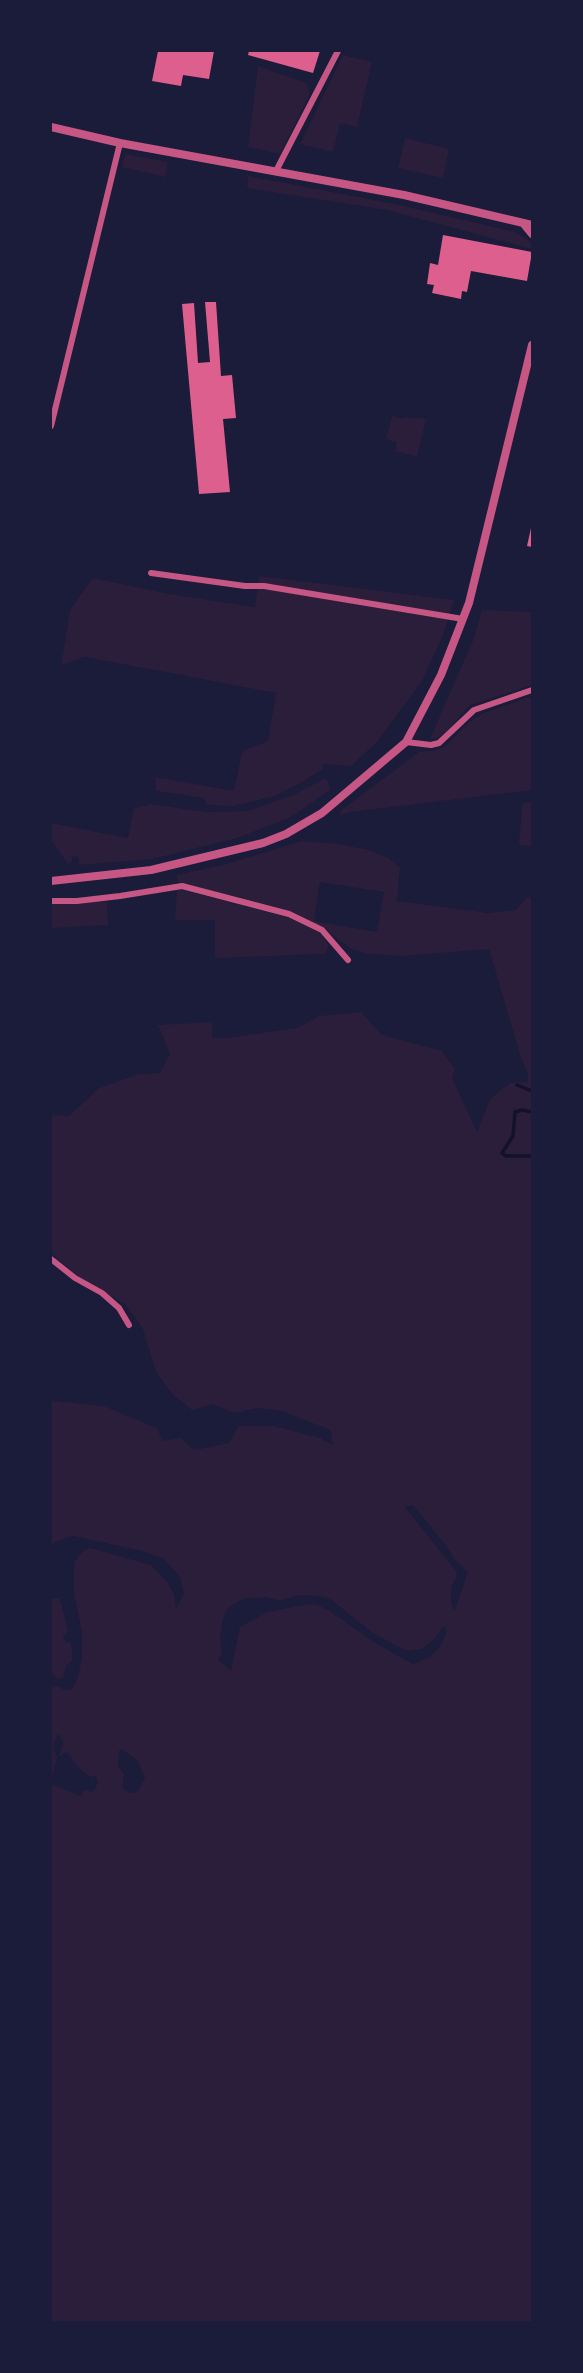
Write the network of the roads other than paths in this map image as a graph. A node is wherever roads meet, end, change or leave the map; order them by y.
1 (338, 51) edge
2 (51, 127) edge
3 (120, 143) junction
4 (276, 171) junction
5 (528, 224) edge
6 (532, 234) edge
7 (532, 345) edge
8 (51, 426) edge
9 (150, 573) dead end
10 (463, 619) junction
11 (532, 690) edge
12 (405, 742) junction
13 (51, 881) edge
14 (51, 901) edge
15 (348, 960) dead end
16 (51, 1259) edge
17 (129, 1325) dead end

1 - 4 street
2 - 3 street
3 - 4 street
3 - 8 street
4 - 5 street
5 - 6 street
7 - 10 street
9 - 10 street
10 - 12 street
11 - 12 street
12 - 13 street
14 - 15 street
16 - 17 street

